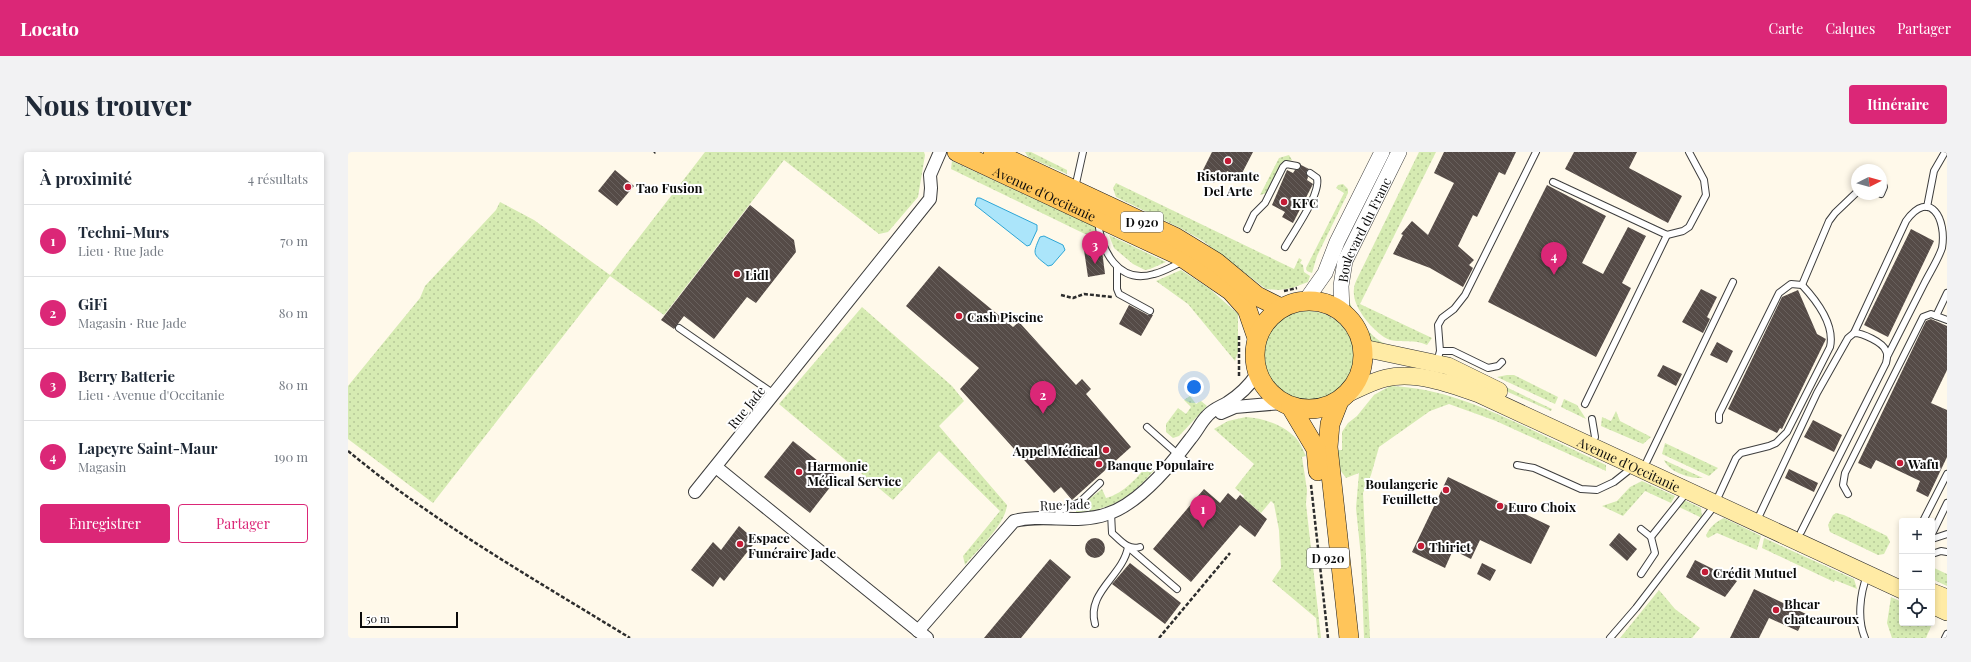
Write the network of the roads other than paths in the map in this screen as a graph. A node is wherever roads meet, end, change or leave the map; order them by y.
1 (940, 152) edge
2 (957, 152) edge
3 (993, 152) edge
4 (1083, 152) edge
5 (1382, 152) edge
6 (1399, 152) edge
7 (1536, 152) edge
8 (1689, 152) edge
9 (1945, 152) edge
10 (1297, 166) dead end
11 (1310, 173) dead end
12 (1553, 182) dead end
13 (1075, 190) junction
14 (1851, 198) edge
15 (1927, 207) junction
16 (1097, 218) junction
17 (1945, 226) edge
18 (1247, 229) dead end
19 (1667, 235) junction
20 (1285, 247) dead end
21 (1186, 260) junction
22 (1117, 267) junction
23 (1733, 282) dead end
24 (1802, 285) junction
25 (1947, 293) edge
26 (1304, 294) junction
27 (1280, 300) junction
28 (1150, 311) dead end
29 (1342, 312) junction
30 (1936, 316) junction
31 (1947, 320) edge
32 (679, 328) dead end
33 (1854, 333) junction
34 (1257, 338) junction
35 (1363, 348) junction
36 (1438, 357) junction
37 (1887, 357) junction
38 (1502, 362) dead end
39 (1258, 374) junction
40 (774, 394) junction
41 (1344, 397) junction
42 (1585, 404) dead end
43 (1286, 405) junction
44 (1592, 419) dead end
45 (1719, 420) dead end
46 (1202, 425) junction
47 (1147, 427) dead end
48 (1595, 437) junction
49 (1178, 454) junction
50 (1641, 464) junction
51 (1517, 465) dead end
52 (1191, 466) dead end
53 (716, 467) junction
54 (1947, 474) edge
55 (1100, 484) dead end
56 (1688, 491) junction
57 (695, 492) dead end
58 (1848, 494) dead end
59 (1718, 500) junction
60 (1947, 503) edge
61 (1111, 513) junction
62 (1760, 514) junction
63 (1925, 518) edge
64 (1947, 519) edge
65 (1057, 520) junction
66 (1938, 521) junction
67 (1935, 528) edge
68 (1641, 529) dead end
69 (1801, 532) junction
70 (1946, 535) edge
71 (1651, 537) junction
72 (1935, 538) edge
73 (1128, 547) junction
74 (1140, 547) dead end
75 (1947, 552) edge
76 (1935, 553) edge
77 (1640, 574) dead end
78 (1868, 574) junction
79 (1899, 578) edge
80 (1177, 589) dead end
81 (1899, 589) edge
82 (1935, 593) edge
83 (1947, 598) edge
84 (1935, 606) edge
85 (1947, 612) edge
86 (1095, 624) dead end
87 (922, 634) edge
88 (1947, 634) edge
89 (1338, 638) edge
90 (1349, 638) edge
91 (1610, 638) edge
92 (1864, 638) edge
93 (1945, 638) edge

1 - 40 street, Rue Jade
2 - 16 main road, Avenue d'Occitanie / D 920
3 - 13 main road, Avenue d'Occitanie / D 920
4 - 13 lane
5 - 26 street, Boulevard du Franc
6 - 29 street, Boulevard du Franc
7 - 36 lane
8 - 19 lane
9 - 15 lane
10 - 18 lane
11 - 20 lane
12 - 19 lane
13 - 27 main road, Avenue d'Occitanie / D 920
14 - 24 lane
15 - 17 lane
15 - 33 lane
16 - 21 main road, Avenue d'Occitanie / D 920
16 - 22 lane
17 - 37 lane
19 - 42 lane
21 - 22 lane
21 - 34 main road, Avenue d'Occitanie / D 920
22 - 28 lane
23 - 50 lane
24 - 45 lane
24 - 59 lane
25 - 30 lane
26 - 27 main road
26 - 29 main road
27 - 34 main road
29 - 35 main road
30 - 31 lane
30 - 58 lane
32 - 40 lane
33 - 37 lane
33 - 62 lane
34 - 39 main road
35 - 36 main road, Avenue d'Occitanie
35 - 41 main road
36 - 38 lane
36 - 48 main road, Avenue d'Occitanie
37 - 69 lane
39 - 43 main road
39 - 46 street, Rue Jade
40 - 53 street, Rue Jade
41 - 43 main road
41 - 50 main road, Avenue d'Occitanie
41 - 90 main road, D 920
43 - 46 street, Rue Jade
43 - 89 main road, D 920
44 - 48 lane
46 - 49 street, Rue Jade
47 - 49 lane
48 - 50 main road, Avenue d'Occitanie
49 - 52 lane
49 - 61 street, Rue Jade
50 - 51 lane
50 - 56 main road, Avenue d'Occitanie
50 - 59 main road, Avenue d'Occitanie
53 - 57 street
53 - 87 street, Rue Jade
54 - 63 lane
55 - 65 lane
56 - 59 main road, Avenue d'Occitanie
56 - 71 lane
59 - 62 main road, Avenue d'Occitanie
59 - 78 main road, Avenue d'Occitanie
59 - 91 lane
60 - 66 lane
61 - 65 street, Rue Jade
61 - 73 lane
62 - 69 main road, Avenue d'Occitanie
64 - 66 lane
65 - 87 street, Rue Jade
66 - 67 lane
68 - 71 lane
69 - 79 main road, Avenue d'Occitanie
70 - 72 lane
71 - 77 lane
73 - 74 lane
73 - 80 lane
73 - 86 lane
75 - 76 lane
78 - 81 main road, Avenue d'Occitanie
78 - 92 lane
82 - 83 main road
84 - 85 main road
88 - 93 lane

